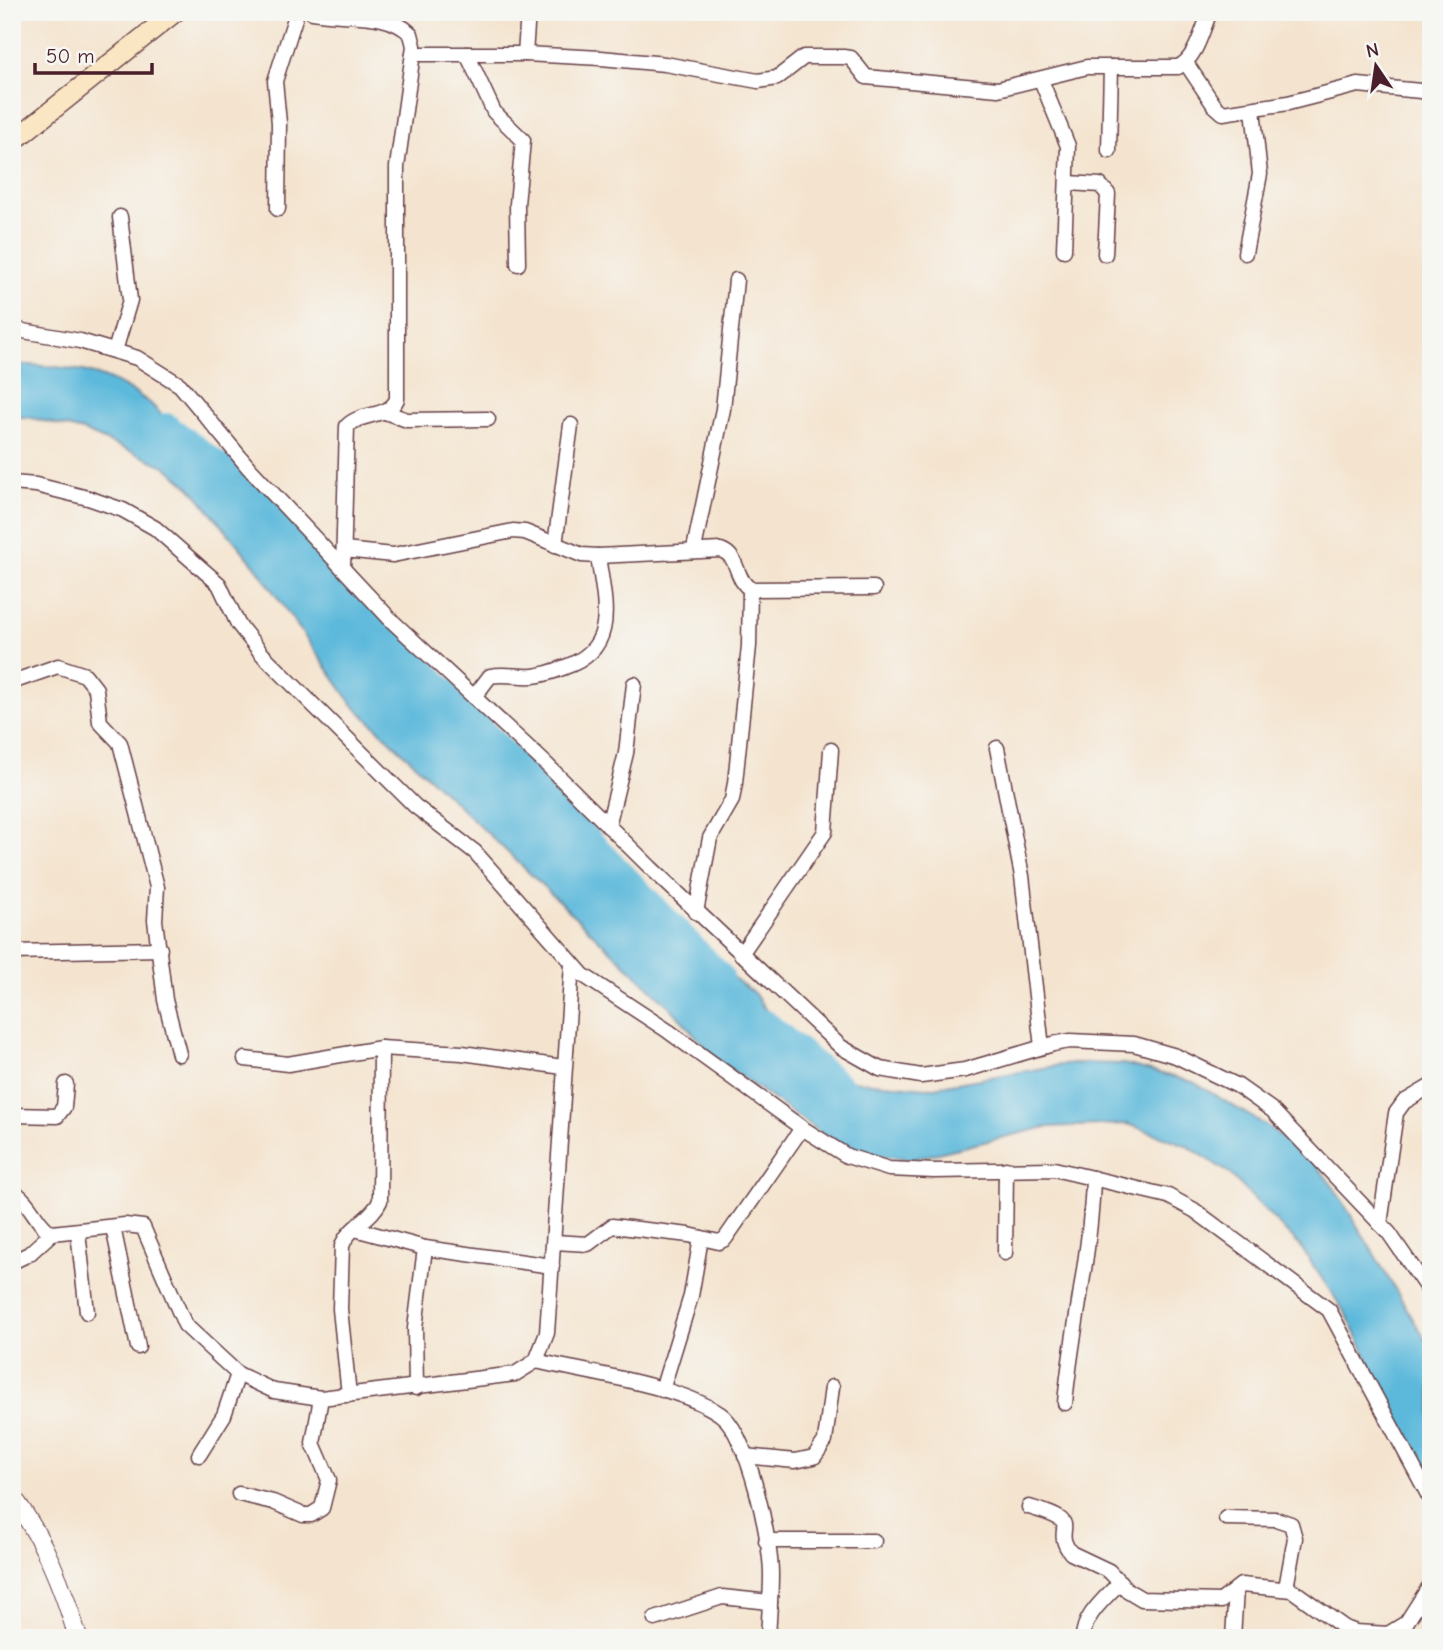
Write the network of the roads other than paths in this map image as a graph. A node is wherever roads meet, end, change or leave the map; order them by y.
1 (175, 12) edge
2 (297, 12) edge
3 (312, 12) edge
4 (528, 12) edge
5 (1210, 12) edge
6 (413, 54) junction
7 (467, 54) junction
8 (525, 54) junction
9 (1186, 63) junction
10 (1111, 67) junction
11 (1041, 80) junction
12 (1431, 92) edge
13 (1253, 109) junction
14 (12, 142) edge
15 (1109, 150) dead end
16 (1069, 183) junction
17 (278, 209) dead end
18 (120, 217) dead end
19 (1064, 250) dead end
20 (1245, 253) dead end
21 (1105, 254) dead end
22 (518, 264) dead end
23 (736, 280) dead end
24 (12, 329) edge
25 (116, 351) junction
26 (385, 412) junction
27 (488, 419) dead end
28 (571, 425) dead end
29 (12, 483) edge
30 (555, 545) junction
31 (694, 549) junction
32 (344, 550) junction
33 (598, 556) junction
34 (343, 568) junction
35 (874, 588) dead end
36 (750, 589) junction
37 (12, 682) edge
38 (634, 684) dead end
39 (474, 697) junction
40 (997, 748) dead end
41 (831, 750) dead end
42 (608, 826) junction
43 (696, 912) junction
44 (160, 949) junction
45 (12, 952) edge
46 (741, 954) junction
47 (572, 964) junction
48 (1042, 1046) junction
49 (381, 1048) junction
50 (179, 1054) dead end
51 (245, 1059) dead end
52 (563, 1067) junction
53 (66, 1084) dead end
54 (1431, 1086) edge
55 (12, 1115) edge
56 (802, 1128) junction
57 (1006, 1168) junction
58 (1093, 1178) junction
59 (12, 1191) edge
60 (1380, 1224) junction
61 (113, 1227) junction
62 (355, 1229) junction
63 (78, 1232) junction
64 (52, 1234) junction
65 (701, 1238) junction
66 (554, 1242) junction
67 (425, 1248) junction
68 (1005, 1253) dead end
69 (12, 1262) edge
70 (552, 1266) junction
71 (1430, 1292) edge
72 (87, 1312) dead end
73 (138, 1348) dead end
74 (536, 1361) junction
75 (238, 1374) junction
76 (832, 1387) dead end
77 (416, 1388) junction
78 (662, 1390) junction
79 (349, 1395) junction
80 (321, 1398) junction
81 (1065, 1404) dead end
82 (199, 1455) dead end
83 (745, 1456) junction
84 (239, 1494) dead end
85 (12, 1496) edge
86 (1431, 1500) edge
87 (1029, 1507) dead end
88 (1226, 1518) dead end
89 (766, 1541) junction
90 (874, 1541) dead end
91 (1120, 1582) junction
92 (1431, 1584) edge
93 (1286, 1588) junction
94 (1236, 1589) junction
95 (769, 1602) junction
96 (654, 1619) dead end
97 (78, 1638) edge
98 (768, 1638) edge
99 (1083, 1638) edge
100 (1233, 1638) edge

1 - 14 main road
2 - 17 street
3 - 6 street
4 - 8 street
5 - 9 street
6 - 7 street
6 - 26 street
7 - 8 street
7 - 22 street
8 - 11 street
9 - 10 street
9 - 13 street
10 - 11 street
10 - 15 street
11 - 16 street
12 - 13 street
13 - 20 street
16 - 19 street
16 - 21 street
18 - 25 street
23 - 31 street
24 - 25 street
25 - 34 street
26 - 27 street
26 - 32 street
28 - 30 street
29 - 47 street
30 - 32 street
30 - 33 street
31 - 33 street
31 - 36 street
32 - 34 street
33 - 39 street
34 - 39 street
35 - 36 street
36 - 43 street
37 - 44 street
38 - 42 street
39 - 42 street
40 - 48 street
41 - 46 street
42 - 43 street
43 - 46 street
44 - 45 street
44 - 50 street
46 - 48 street
47 - 52 street
47 - 56 street
48 - 60 street
49 - 51 street
49 - 52 street
49 - 62 street
52 - 66 street
53 - 55 street
54 - 60 street
56 - 57 street
56 - 65 street
57 - 58 street
57 - 68 street
58 - 81 street
58 - 86 street
59 - 64 street
60 - 71 street
61 - 63 street
61 - 73 street
61 - 75 street
62 - 67 street
62 - 79 street
63 - 64 street
63 - 72 street
64 - 69 street
65 - 66 street
65 - 78 street
66 - 70 street
67 - 70 street
67 - 77 street
70 - 74 street
74 - 77 street
74 - 78 street
75 - 80 street
75 - 82 street
76 - 83 street
77 - 79 street
78 - 83 street
79 - 80 street
80 - 84 street
83 - 89 street
85 - 97 street
87 - 91 street
88 - 93 street
89 - 90 street
89 - 95 street
91 - 94 street
91 - 99 street
92 - 93 street
93 - 94 street
94 - 100 street
95 - 96 street
95 - 98 street

